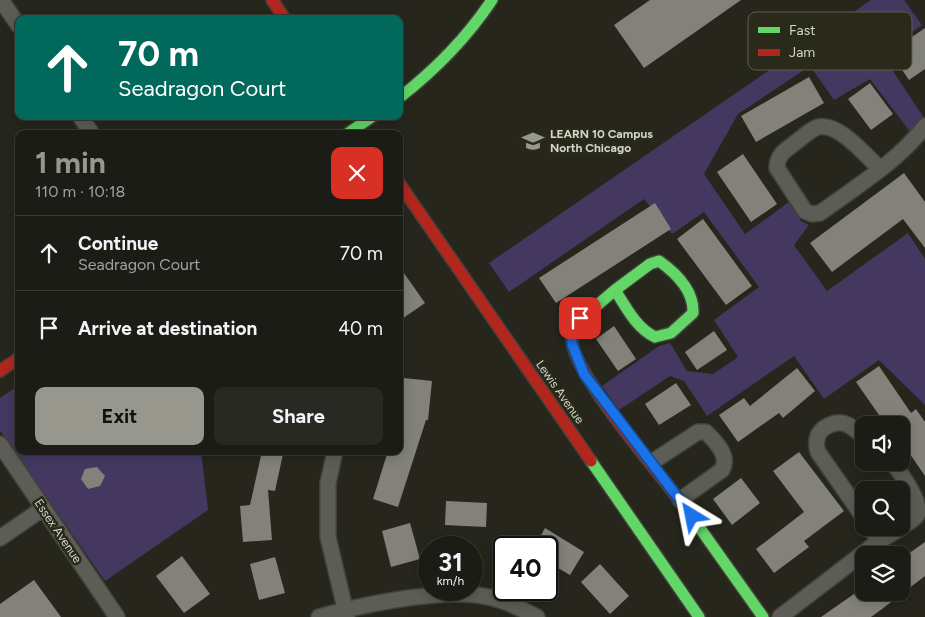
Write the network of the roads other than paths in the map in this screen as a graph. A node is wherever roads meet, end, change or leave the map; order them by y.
1 (1, 0) edge
2 (272, 0) edge
3 (492, 0) edge
4 (282, 15) edge
5 (15, 20) edge
6 (403, 95) edge
7 (925, 126) edge
8 (880, 169) junction
9 (403, 189) edge
10 (615, 290) junction
11 (15, 361) edge
12 (0, 371) edge
13 (855, 430) edge
14 (0, 444) edge
15 (333, 455) edge
16 (652, 462) junction
17 (910, 489) edge
18 (680, 500) junction
19 (855, 505) edge
20 (42, 509) junction
21 (910, 521) edge
22 (876, 536) edge
23 (887, 536) edge
24 (0, 538) edge
25 (879, 541) junction
26 (346, 613) edge
27 (117, 617) edge
28 (319, 617) edge
29 (537, 617) edge
30 (699, 617) edge
31 (763, 617) edge
32 (780, 617) edge

1 - 5 street
2 - 4 street
3 - 6 street
7 - 8 street
8 - 8 street
9 - 30 street, Lewis Avenue
10 - 10 street
10 - 16 street
11 - 12 street
13 - 19 street
14 - 20 street, Essex Avenue
15 - 26 street
16 - 18 street
16 - 18 street
17 - 21 street
18 - 31 street
20 - 24 street
20 - 27 street, Essex Avenue
22 - 25 street
23 - 25 street
25 - 32 street
26 - 28 street
26 - 29 street

